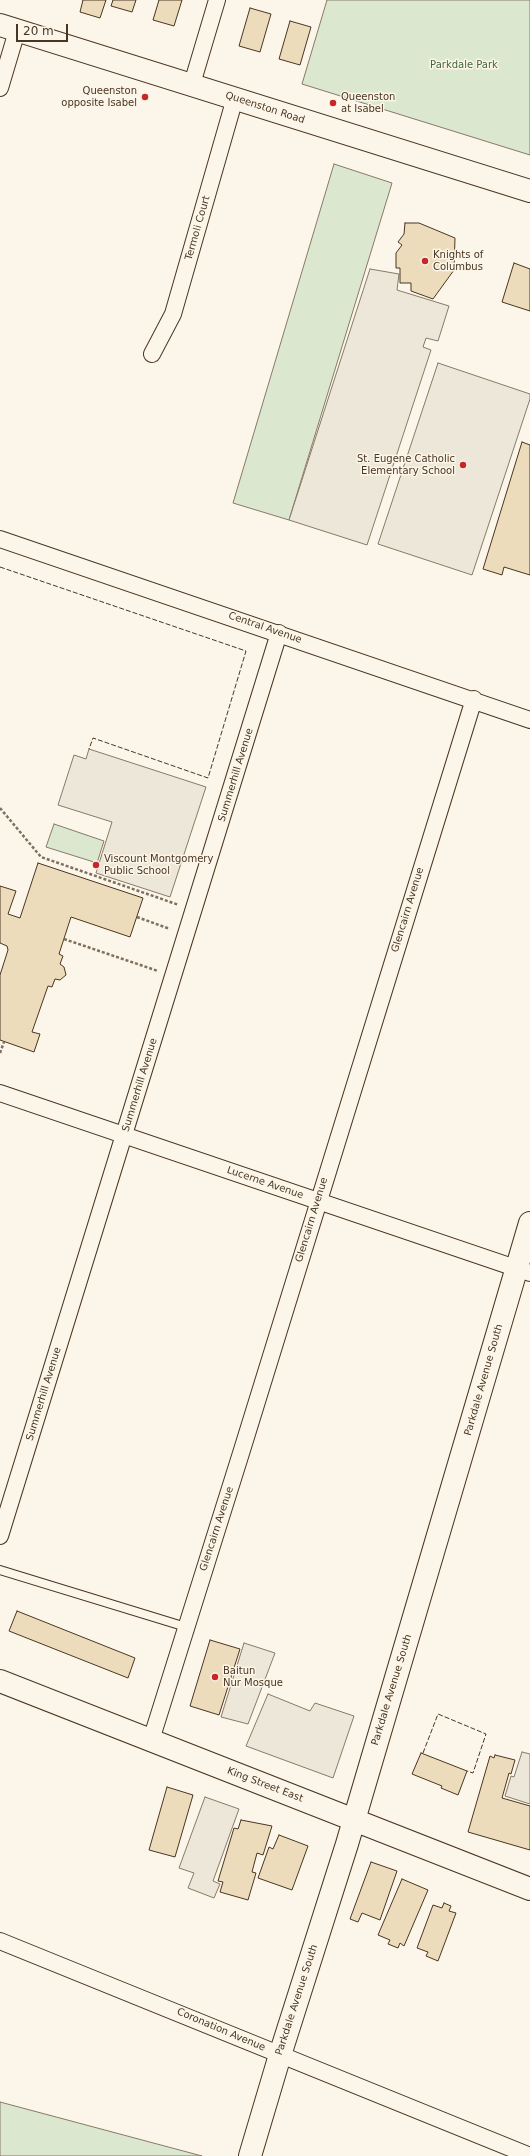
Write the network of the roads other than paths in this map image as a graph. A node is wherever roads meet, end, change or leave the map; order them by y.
1 (217, 0) edge
2 (9, 28) edge
3 (192, 84) junction
4 (0, 88) edge
5 (235, 98) junction
6 (530, 191) edge
7 (152, 354) dead end
8 (0, 539) edge
9 (279, 633) junction
10 (474, 699) junction
11 (530, 720) edge
12 (0, 1093) edge
13 (124, 1135) junction
14 (318, 1201) junction
15 (530, 1224) edge
16 (523, 1270) edge
17 (0, 1536) edge
18 (0, 1570) edge
19 (186, 1627) junction
20 (0, 1681) edge
21 (151, 1740) junction
22 (353, 1819) junction
23 (530, 1889) edge
24 (0, 1941) edge
25 (280, 2055) junction
26 (250, 2156) edge
27 (530, 2156) edge

1 - 3 street
2 - 3 main road, Queenston Road
2 - 4 street
3 - 5 main road, Queenston Road
5 - 6 main road, Queenston Road
5 - 7 street, Termoli Court
8 - 9 street, Central Avenue
9 - 10 street, Central Avenue
9 - 13 street, Summerhill Avenue
10 - 11 street, Central Avenue
10 - 14 street, Glencairn Avenue
12 - 13 street, Lucerne Avenue
13 - 14 street, Lucerne Avenue
13 - 17 street, Summerhill Avenue
14 - 16 street, Lucerne Avenue
14 - 19 street, Glencairn Avenue
15 - 16 main road, Parkdale Avenue South
16 - 22 main road, Parkdale Avenue South
18 - 19 lane
19 - 21 street, Glencairn Avenue
20 - 21 main road, King Street East
21 - 22 main road, King Street East
22 - 23 main road, King Street East
22 - 25 main road, Parkdale Avenue South
24 - 25 street, Coronation Avenue
25 - 26 main road, Parkdale Avenue South
25 - 27 street, Coronation Avenue

